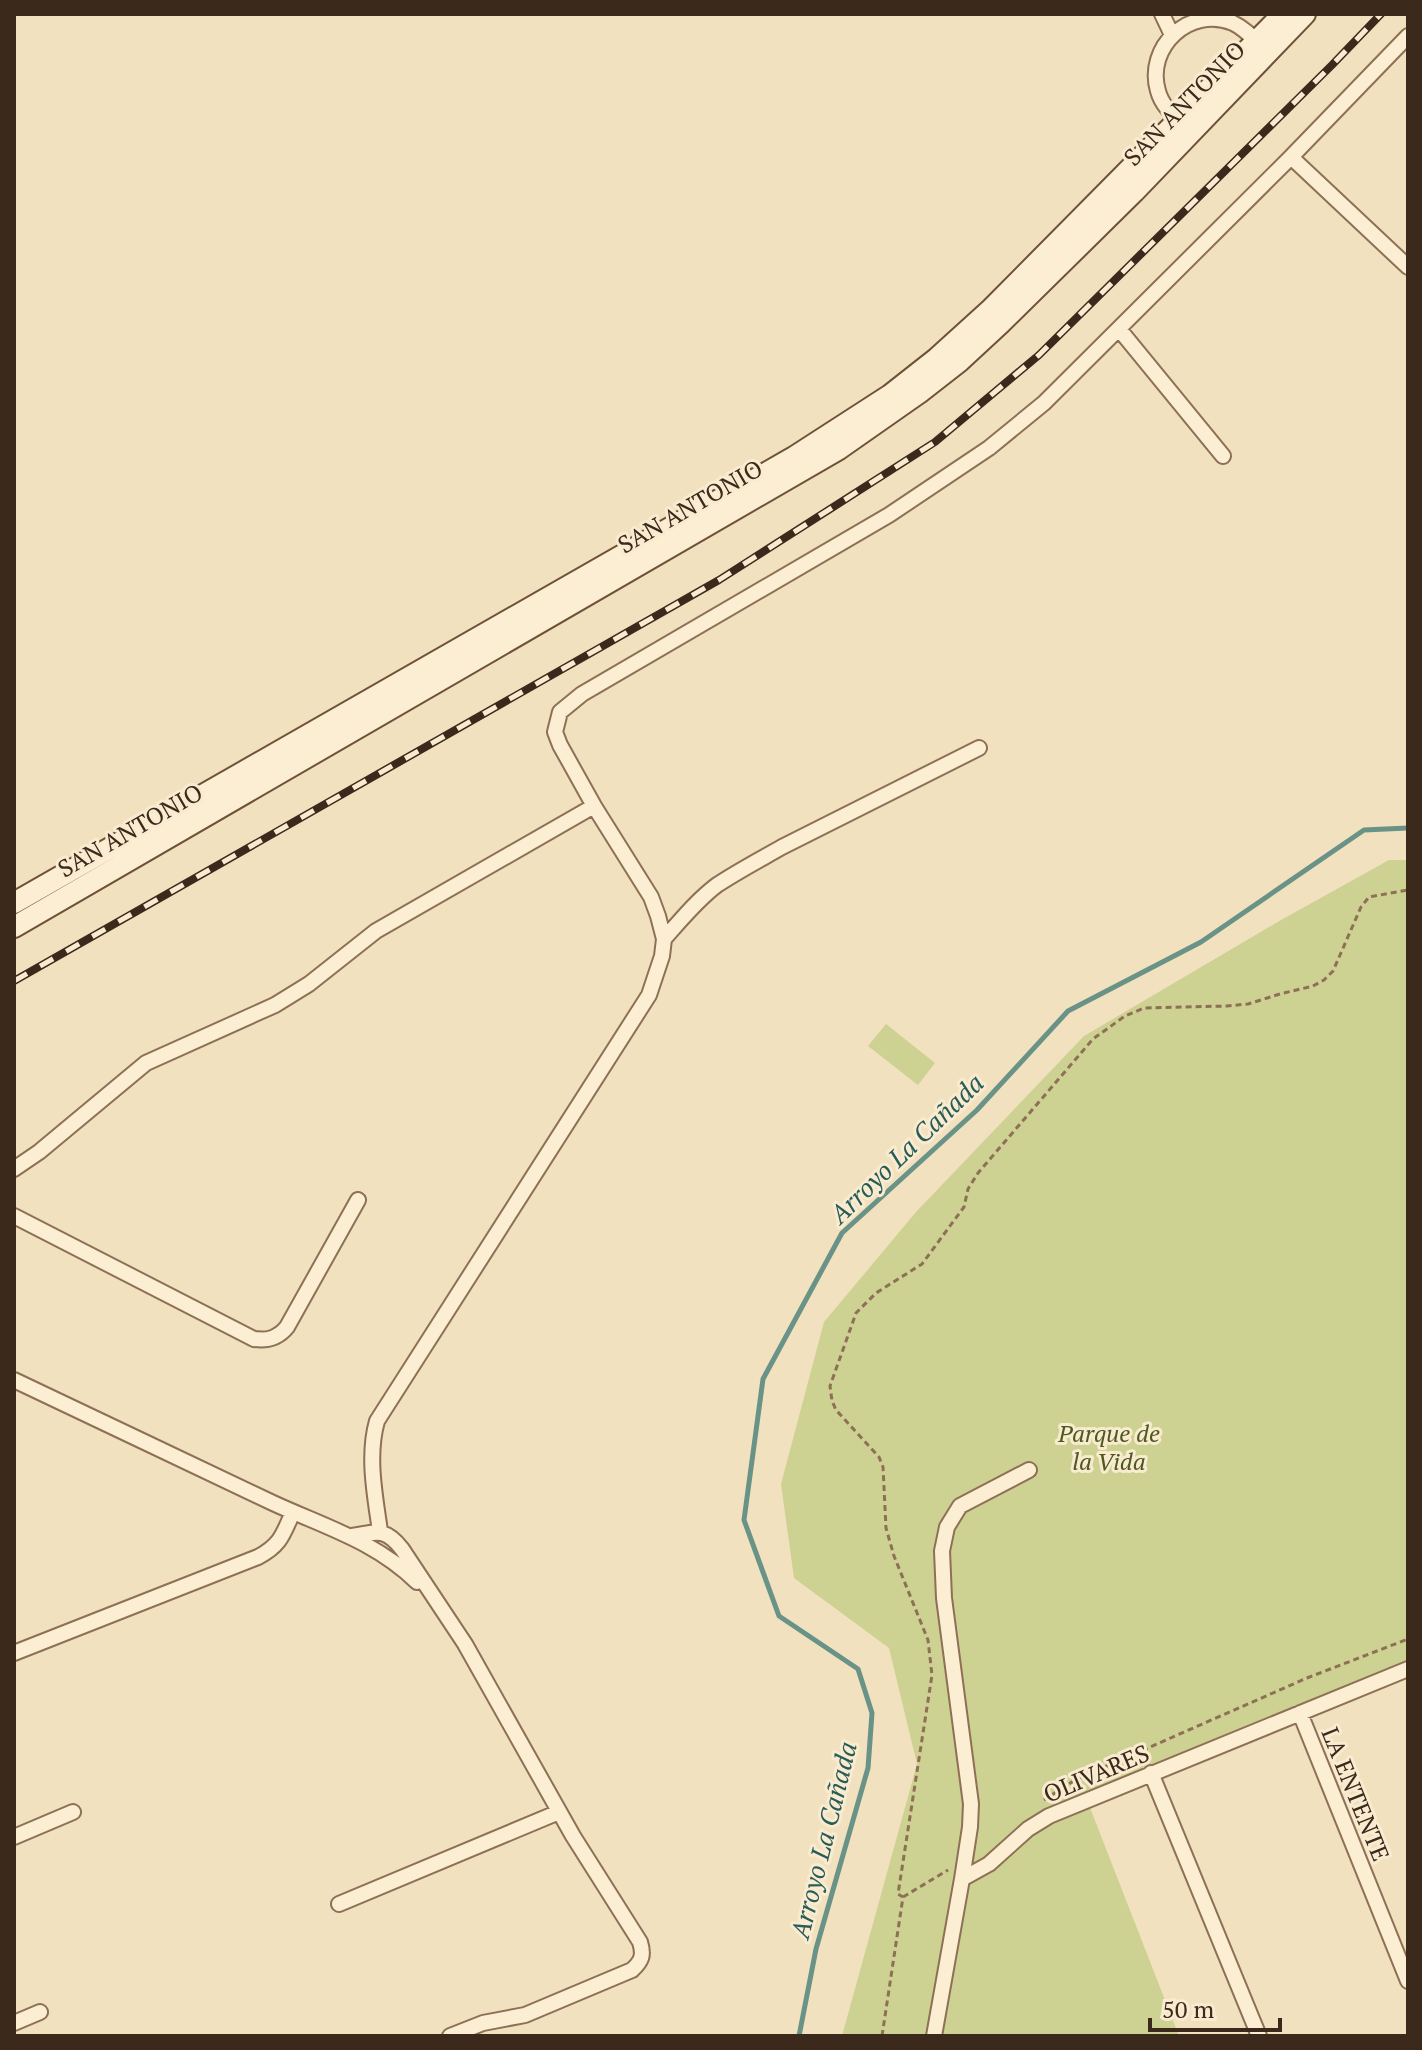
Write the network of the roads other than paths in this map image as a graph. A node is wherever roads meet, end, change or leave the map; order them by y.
1 (1162, 14) edge
2 (1283, 14) edge
3 (1305, 14) edge
4 (1195, 18) edge
5 (1172, 35) junction
6 (1408, 36) edge
7 (1262, 47) junction
8 (1185, 126) junction
9 (1291, 157) junction
10 (1408, 267) edge
11 (1119, 329) junction
12 (1223, 456) dead end
13 (979, 748) dead end
14 (594, 806) junction
15 (14, 903) edge
16 (14, 927) edge
17 (664, 939) junction
18 (14, 1169) edge
19 (358, 1200) dead end
20 (14, 1216) edge
21 (14, 1380) edge
22 (1029, 1470) dead end
23 (293, 1512) junction
24 (380, 1531) junction
25 (352, 1536) junction
26 (438, 1603) junction
27 (14, 1653) edge
28 (1408, 1669) edge
29 (1300, 1713) junction
30 (1151, 1773) junction
31 (73, 1812) dead end
32 (559, 1812) junction
33 (14, 1837) edge
34 (962, 1879) junction
35 (339, 1904) dead end
36 (1408, 1981) edge
37 (40, 2012) dead end
38 (14, 2023) edge
39 (450, 2036) edge
40 (934, 2036) edge
41 (1259, 2036) edge

1 - 5 street
2 - 7 main road, SAN ANTONIO
3 - 7 main road, SAN ANTONIO
4 - 5 street
4 - 7 street
5 - 8 street
6 - 9 street
7 - 8 main road, SAN ANTONIO
8 - 15 main road, SAN ANTONIO
8 - 16 main road, SAN ANTONIO
9 - 10 street
9 - 11 street
11 - 12 street
11 - 14 street
13 - 17 street
14 - 17 street
14 - 18 street
17 - 24 street
19 - 20 street
21 - 23 street
22 - 34 street
23 - 25 street
23 - 27 street
24 - 25 street
24 - 26 street
25 - 26 street
26 - 32 street
28 - 29 street, OLIVARES
29 - 30 street, OLIVARES
29 - 36 street, LA ENTENTE
30 - 34 street, OLIVARES
30 - 41 street
31 - 33 street
32 - 35 street
32 - 39 street
34 - 40 street
37 - 38 street

